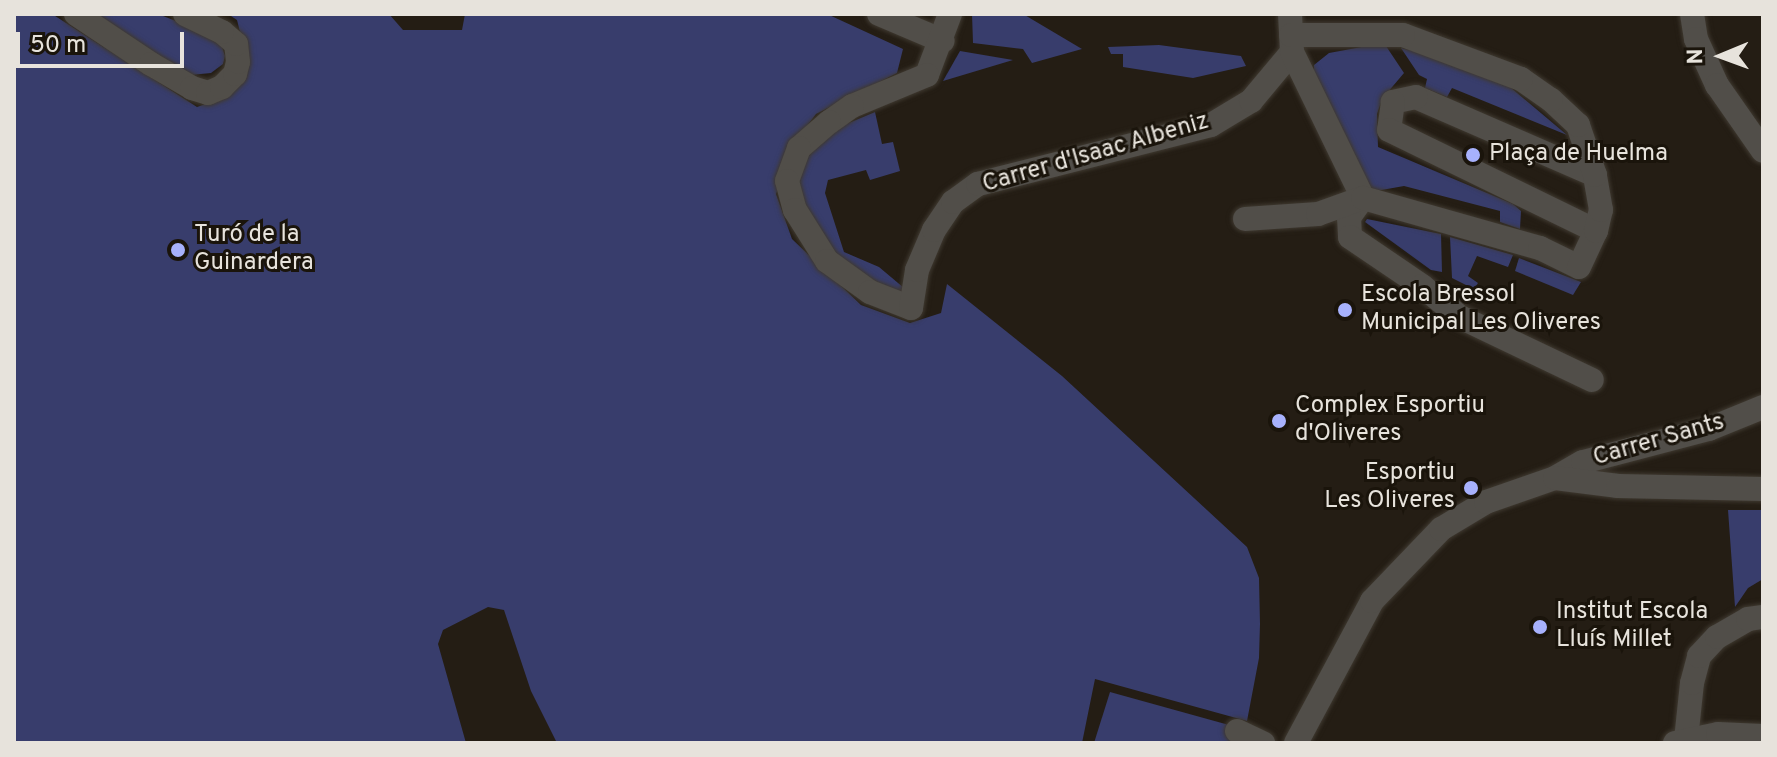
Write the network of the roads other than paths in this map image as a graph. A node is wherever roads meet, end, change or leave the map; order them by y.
1 (76, 14) edge
2 (185, 14) edge
3 (879, 14) edge
4 (950, 14) edge
5 (1692, 14) edge
6 (1291, 26) edge
7 (943, 41) junction
8 (1763, 151) edge
9 (1595, 175) junction
10 (1363, 198) junction
11 (1245, 219) dead end
12 (1596, 231) junction
13 (1592, 380) dead end
14 (1763, 407) edge
15 (1555, 478) junction
16 (1763, 489) edge
17 (1763, 617) edge
18 (1237, 731) dead end
19 (1763, 736) edge
20 (1681, 742) edge
21 (1263, 743) edge
22 (1296, 743) edge

1 - 2 street
3 - 7 street
4 - 7 street
5 - 8 street
6 - 7 street, Carrer d'Isaac Albeniz
6 - 9 street
6 - 10 street
9 - 12 street
9 - 12 street
10 - 11 street
10 - 12 street
10 - 13 street
14 - 15 street, Carrer Sants
15 - 16 street
15 - 22 street, Carrer Sants
17 - 20 street
18 - 21 street
19 - 20 street

